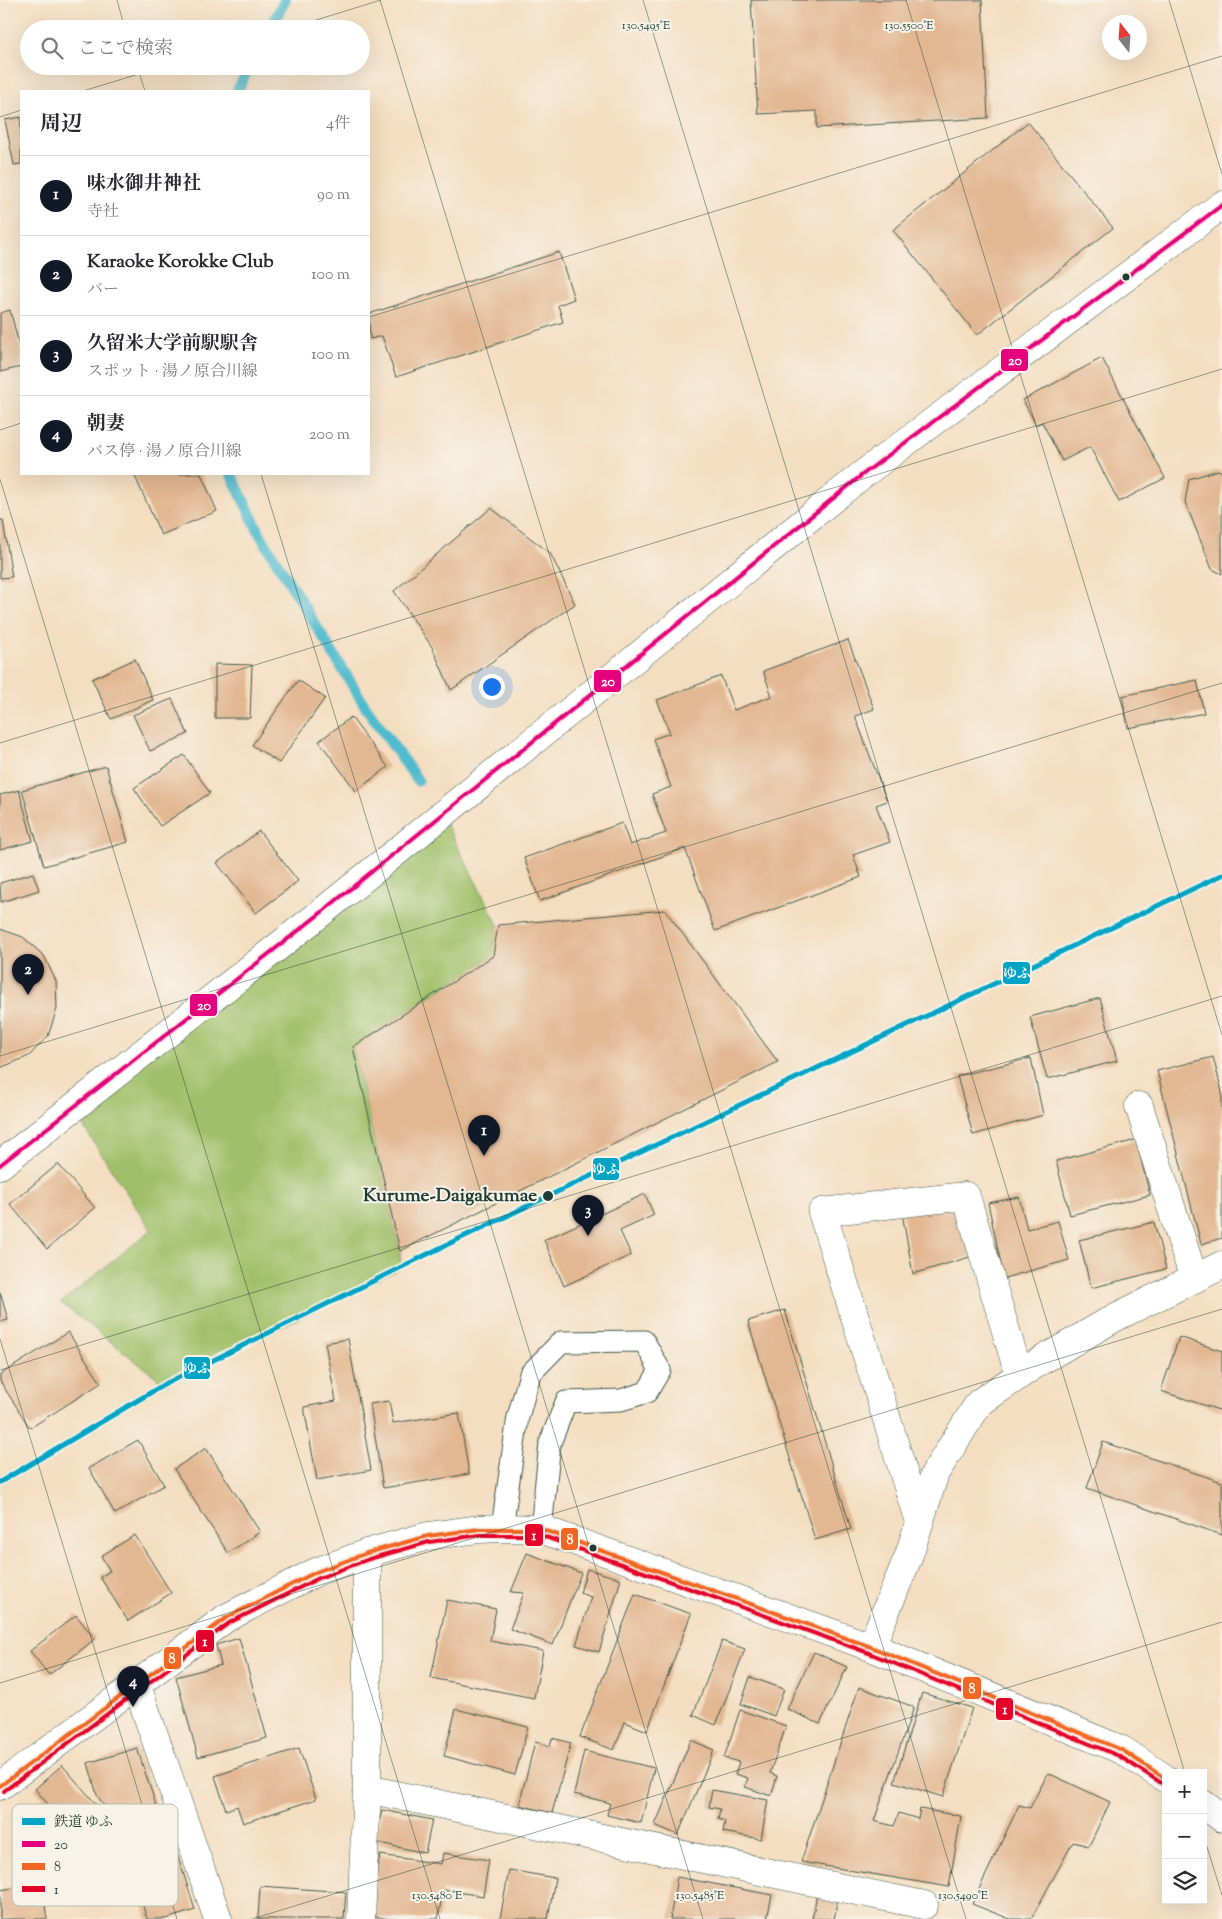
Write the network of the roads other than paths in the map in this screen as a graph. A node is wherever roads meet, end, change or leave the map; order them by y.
1 (1222, 205) edge
2 (1139, 1106) dead end
3 (0, 1165) edge
4 (1222, 1265) edge
5 (1194, 1279) junction
6 (1019, 1375) junction
7 (919, 1522) junction
8 (502, 1528) junction
9 (541, 1529) junction
10 (367, 1553) junction
11 (871, 1647) junction
12 (136, 1683) junction
13 (1162, 1776) edge
14 (0, 1786) edge
15 (367, 1789) junction
16 (1207, 1807) edge
17 (1222, 1818) edge
18 (924, 1905) dead end
19 (218, 1919) edge
20 (361, 1919) edge

1 - 3 main road
2 - 5 main road
4 - 5 main road
5 - 6 main road
6 - 7 main road
6 - 7 main road
7 - 11 main road
8 - 9 main road
8 - 9 lane
8 - 10 main road
9 - 11 main road
10 - 12 main road
10 - 15 main road
11 - 13 main road
12 - 14 main road
12 - 19 main road
15 - 18 main road
15 - 20 main road
16 - 17 main road

